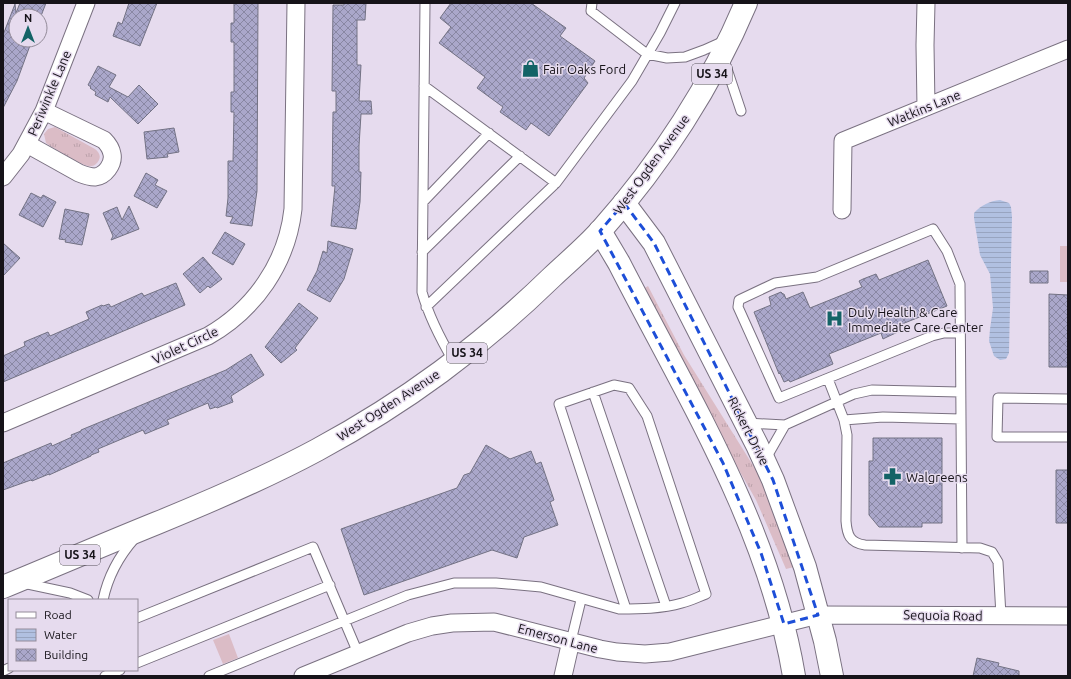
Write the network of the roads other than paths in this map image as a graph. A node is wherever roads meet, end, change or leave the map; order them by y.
1 (86, 3) edge
2 (296, 3) edge
3 (425, 3) edge
4 (592, 3) edge
5 (675, 3) edge
6 (746, 3) edge
7 (926, 3) edge
8 (726, 46) junction
9 (1068, 49) edge
10 (647, 54) junction
11 (424, 86) junction
12 (926, 107) junction
13 (44, 110) junction
14 (741, 111) dead end
15 (489, 133) junction
16 (27, 144) junction
17 (520, 156) junction
18 (3, 177) edge
19 (556, 182) junction
20 (423, 202) junction
21 (624, 203) junction
22 (842, 210) dead end
23 (600, 232) junction
24 (422, 252) junction
25 (426, 307) junction
26 (960, 333) junction
27 (454, 363) junction
28 (828, 378) junction
29 (593, 392) junction
30 (960, 392) junction
31 (1068, 399) edge
32 (838, 401) junction
33 (961, 419) junction
34 (844, 420) junction
35 (3, 423) edge
36 (746, 423) junction
37 (785, 425) junction
38 (1068, 437) edge
39 (766, 464) junction
40 (144, 528) junction
41 (962, 548) junction
42 (9, 584) edge
43 (330, 586) junction
44 (85, 599) edge
45 (103, 599) edge
46 (581, 600) junction
47 (666, 606) junction
48 (626, 610) junction
49 (818, 615) junction
50 (1001, 616) junction
51 (1068, 616) edge
52 (138, 618) edge
53 (344, 621) junction
54 (784, 624) junction
55 (571, 641) junction
56 (358, 654) junction
57 (138, 663) edge
58 (118, 671) edge
59 (105, 676) edge
60 (209, 676) edge
61 (303, 676) edge
62 (563, 676) edge
63 (794, 676) edge
64 (832, 676) edge

1 - 13 street, Periwinkle Lane
2 - 35 street, Violet Circle
3 - 11 lane
4 - 10 lane
5 - 10 lane
6 - 8 street, West Ogden Avenue / US 34
7 - 12 street
8 - 10 lane
8 - 14 lane
8 - 21 street, West Ogden Avenue / US 34
9 - 12 street, Watkins Lane
10 - 19 lane
11 - 15 lane
11 - 20 lane
12 - 22 street, Watkins Lane
13 - 16 street, Periwinkle Lane
13 - 16 street
15 - 17 lane
15 - 20 lane
16 - 18 street, Periwinkle Lane
17 - 19 lane
17 - 24 lane
19 - 25 lane
20 - 24 lane
21 - 23 street, West Ogden Avenue / US 34
21 - 36 street, Rickert Drive
23 - 27 street, West Ogden Avenue / US 34
23 - 54 street
24 - 25 lane
25 - 27 lane
26 - 28 lane
26 - 28 lane
26 - 30 lane
27 - 40 street, West Ogden Avenue / US 34
28 - 32 lane
29 - 47 lane
29 - 47 lane
29 - 48 lane
30 - 32 lane
30 - 33 lane
31 - 38 lane
32 - 34 lane
32 - 37 lane
33 - 34 lane
33 - 41 lane
34 - 41 lane
36 - 37 lane
36 - 39 street, Rickert Drive
37 - 39 lane
39 - 49 street, Rickert Drive
40 - 42 street, West Ogden Avenue / US 34
40 - 45 lane
41 - 50 lane
42 - 44 lane
43 - 52 lane
43 - 53 lane
43 - 57 lane
46 - 48 lane
46 - 53 lane
46 - 55 lane
47 - 48 lane
49 - 50 street, Sequoia Road
49 - 54 street, Emerson Lane
49 - 64 street, Rickert Drive
50 - 51 street, Sequoia Road
53 - 56 lane
53 - 60 lane
54 - 55 street, Emerson Lane
54 - 63 street
55 - 56 street, Emerson Lane
55 - 62 street
56 - 61 street, Emerson Lane
58 - 59 lane

